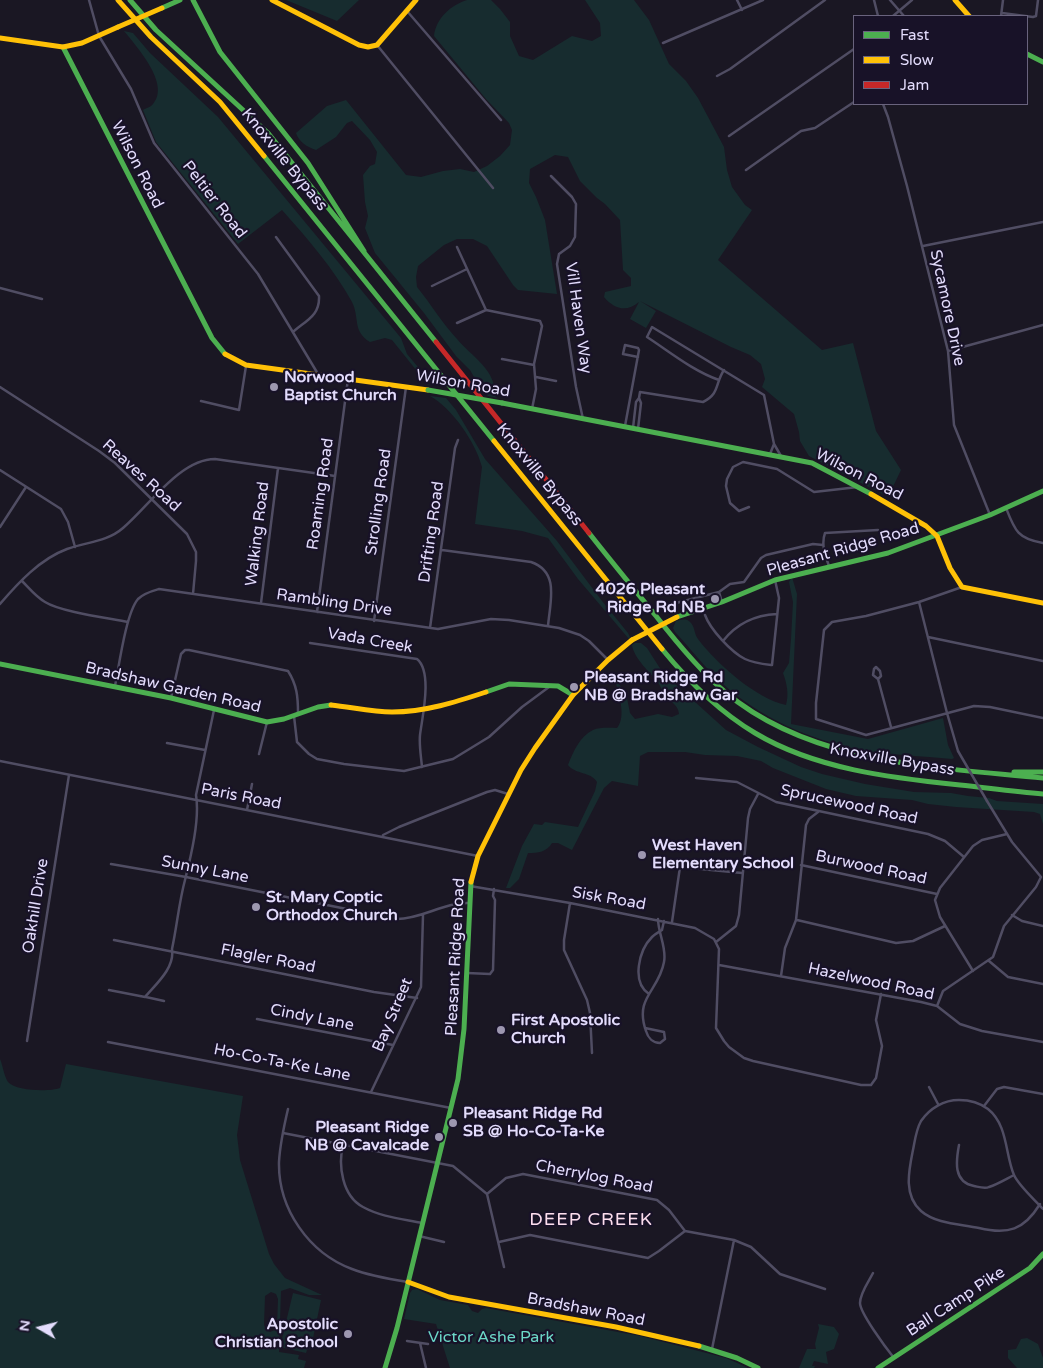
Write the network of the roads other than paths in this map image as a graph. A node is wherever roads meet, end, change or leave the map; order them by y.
1 (89, 0) edge
2 (118, 0) edge
3 (130, 0) edge
4 (180, 0) edge
5 (193, 0) edge
6 (272, 0) edge
7 (416, 0) edge
8 (737, 0) edge
9 (763, 0) edge
10 (825, 0) edge
11 (874, 0) edge
12 (890, 0) edge
13 (912, 0) edge
14 (955, 0) edge
15 (1003, 0) edge
16 (1038, 0) edge
17 (742, 10) junction
18 (899, 10) junction
19 (408, 11) junction
20 (878, 15) edge
21 (894, 15) edge
22 (903, 15) edge
23 (968, 15) edge
24 (1001, 15) edge
25 (1028, 17) edge
26 (99, 36) junction
27 (0, 38) edge
28 (663, 43) dead end
29 (377, 45) junction
30 (63, 46) junction
31 (853, 50) edge
32 (1028, 54) edge
33 (1043, 62) edge
34 (717, 76) dead end
35 (853, 103) edge
36 (883, 105) edge
37 (501, 120) dead end
38 (729, 136) dead end
39 (746, 170) dead end
40 (551, 176) dead end
41 (493, 188) dead end
42 (1043, 222) edge
43 (276, 237) dead end
44 (923, 246) junction
45 (457, 248) dead end
46 (367, 258) junction
47 (467, 269) junction
48 (432, 286) dead end
49 (0, 288) edge
50 (42, 298) dead end
51 (486, 310) junction
52 (456, 323) dead end
53 (1043, 326) edge
54 (294, 331) junction
55 (948, 351) junction
56 (638, 357) junction
57 (502, 359) dead end
58 (246, 365) junction
59 (534, 365) junction
60 (724, 370) junction
61 (318, 374) junction
62 (536, 377) junction
63 (348, 379) junction
64 (719, 380) junction
65 (556, 381) dead end
66 (0, 387) edge
67 (406, 387) junction
68 (201, 401) dead end
69 (532, 409) junction
70 (583, 419) junction
71 (626, 426) junction
72 (635, 428) junction
73 (458, 440) dead end
74 (774, 444) junction
75 (770, 454) junction
76 (780, 456) junction
77 (278, 468) junction
78 (0, 470) edge
79 (335, 476) junction
80 (26, 487) junction
81 (859, 487) junction
82 (1043, 491) edge
83 (152, 500) junction
84 (749, 507) dead end
85 (1006, 508) junction
86 (990, 515) junction
87 (0, 527) edge
88 (878, 530) dead end
89 (937, 536) junction
90 (1043, 543) edge
91 (823, 545) junction
92 (75, 547) junction
93 (442, 550) junction
94 (829, 566) junction
95 (775, 580) junction
96 (22, 581) junction
97 (962, 587) junction
98 (719, 592) junction
99 (193, 594) junction
100 (676, 602) dead end
101 (722, 602) junction
102 (919, 602) junction
103 (1043, 603) edge
104 (0, 604) edge
105 (261, 604) junction
106 (317, 612) junction
107 (778, 614) junction
108 (705, 615) dead end
109 (374, 621) junction
110 (128, 622) junction
111 (548, 626) junction
112 (430, 628) junction
113 (928, 637) junction
114 (723, 640) junction
115 (310, 642) dead end
116 (608, 660) junction
117 (1043, 661) edge
118 (0, 664) edge
119 (878, 679) dead end
120 (115, 686) junction
121 (550, 686) junction
122 (573, 696) junction
123 (171, 698) junction
124 (424, 709) junction
125 (214, 710) junction
126 (947, 713) junction
127 (296, 715) junction
128 (1043, 718) edge
129 (267, 722) junction
130 (891, 727) junction
131 (167, 743) dead end
132 (205, 750) junction
133 (259, 754) dead end
134 (0, 761) edge
135 (422, 767) junction
136 (991, 772) junction
137 (1043, 773) edge
138 (69, 775) junction
139 (696, 778) dead end
140 (1043, 778) edge
141 (252, 784) dead end
142 (508, 794) junction
143 (758, 794) junction
144 (1043, 795) edge
145 (197, 800) junction
146 (247, 810) junction
147 (818, 812) junction
148 (1007, 834) junction
149 (382, 836) junction
150 (478, 856) junction
151 (964, 857) junction
152 (111, 864) dead end
153 (801, 865) junction
154 (743, 873) junction
155 (186, 877) junction
156 (1042, 877) edge
157 (470, 886) junction
158 (494, 889) junction
159 (937, 894) junction
160 (469, 903) junction
161 (570, 903) junction
162 (1012, 914) junction
163 (423, 915) junction
164 (658, 919) junction
165 (664, 920) junction
166 (796, 920) junction
167 (672, 922) junction
168 (944, 926) junction
169 (1043, 926) edge
170 (660, 932) junction
171 (114, 940) dead end
172 (716, 942) junction
173 (173, 953) junction
174 (989, 961) junction
175 (719, 964) junction
176 (973, 971) junction
177 (467, 973) junction
178 (781, 976) junction
179 (1043, 984) edge
180 (109, 990) dead end
181 (649, 994) junction
182 (881, 994) junction
183 (145, 997) junction
184 (416, 998) junction
185 (164, 1001) dead end
186 (937, 1006) junction
187 (258, 1019) dead end
188 (645, 1028) junction
189 (26, 1041) dead end
190 (108, 1042) dead end
191 (1043, 1042) edge
192 (393, 1045) junction
193 (592, 1053) dead end
194 (929, 1087) dead end
195 (371, 1092) junction
196 (1043, 1094) edge
197 (938, 1104) junction
198 (984, 1106) junction
199 (451, 1108) junction
200 (288, 1109) dead end
201 (283, 1133) junction
202 (343, 1145) junction
203 (959, 1145) dead end
204 (437, 1162) junction
205 (1014, 1175) junction
206 (486, 1194) junction
207 (1041, 1204) edge
208 (1043, 1210) edge
209 (422, 1223) junction
210 (685, 1231) junction
211 (419, 1236) junction
212 (734, 1240) junction
213 (444, 1242) dead end
214 (499, 1242) junction
215 (1043, 1254) edge
216 (504, 1267) dead end
217 (873, 1273) dead end
218 (408, 1282) junction
219 (825, 1289) dead end
220 (407, 1341) dead end
221 (420, 1343) junction
222 (428, 1344) dead end
223 (712, 1349) junction
224 (894, 1358) junction
225 (385, 1368) edge
226 (426, 1368) edge
227 (758, 1368) edge
228 (878, 1368) edge

1 - 26 street, Peltier Road
2 - 144 main road, Knoxville Bypass
3 - 46 main road, Knoxville Bypass
4 - 26 main road, bridge
5 - 46 main road
6 - 29 main road
7 - 19 main road
8 - 17 street
9 - 17 street
10 - 34 street
11 - 20 street
12 - 18 street
13 - 18 street
14 - 23 main road
15 - 24 street
16 - 25 street
17 - 28 street
18 - 21 street
18 - 22 street
19 - 29 main road
19 - 37 street
26 - 30 main road
26 - 54 street, Peltier Road
27 - 30 main road
29 - 41 street
30 - 58 main road, Wilson Road
31 - 38 street
32 - 33 main road
35 - 39 street
36 - 44 street, Sycamore Drive
40 - 70 street, Vill Haven Way
42 - 44 street
43 - 54 street
44 - 55 street, Sycamore Drive
45 - 47 street
46 - 136 main road, Knoxville Bypass
47 - 48 street
47 - 51 street
49 - 50 street
51 - 52 street
51 - 59 street
53 - 55 street
54 - 61 street, Peltier Road
55 - 86 street, Sycamore Drive
56 - 56 street
56 - 71 street
57 - 59 street
58 - 61 main road, Wilson Road
58 - 68 street
59 - 62 street
60 - 64 street
60 - 64 street
60 - 74 street
61 - 63 main road, Wilson Road
62 - 65 street
62 - 69 street
63 - 67 main road, Wilson Road
63 - 79 street, Roaming Road
64 - 72 street
66 - 83 street, Reaves Road
67 - 69 main road, Wilson Road, bridge
67 - 109 street, Strolling Road
69 - 70 main road, Wilson Road
70 - 71 main road, Wilson Road
71 - 72 main road, Wilson Road
72 - 75 main road, Wilson Road
73 - 93 street, Drifting Road
74 - 75 street
74 - 76 street
75 - 76 main road, Wilson Road
76 - 81 main road, Wilson Road
77 - 79 street
77 - 83 street
77 - 105 street, Walking Road
78 - 80 street
79 - 106 street, Roaming Road
80 - 87 street
80 - 92 street
81 - 84 street
81 - 89 main road, Wilson Road
82 - 85 main road, Pleasant Ridge Road
83 - 92 street
83 - 99 street, Reaves Road
85 - 86 main road, Pleasant Ridge Road
85 - 90 street
86 - 89 main road, Pleasant Ridge Road
88 - 91 street
89 - 94 main road, Pleasant Ridge Road
89 - 97 main road
91 - 94 street
91 - 98 street
92 - 96 street
93 - 111 street
93 - 112 street, Drifting Road
94 - 95 main road, Pleasant Ridge Road
95 - 101 main road, Pleasant Ridge Road
95 - 107 street
96 - 104 street
96 - 110 street
97 - 102 street
97 - 103 main road
98 - 100 street
98 - 101 street
99 - 105 street, Rambling Drive
99 - 110 street, Rambling Drive
101 - 116 main road, Pleasant Ridge Road, bridge
102 - 113 street
102 - 130 street
105 - 106 street, Rambling Drive
106 - 109 street, Rambling Drive
107 - 114 street
107 - 114 street
108 - 114 street
109 - 112 street, Rambling Drive
110 - 120 street, Rambling Drive
111 - 112 street, Rambling Drive
111 - 116 street, Rambling Drive
113 - 117 street
113 - 126 street
115 - 124 street, Vada Creek
116 - 122 main road, Pleasant Ridge Road
118 - 120 main road, Bradshaw Garden Road
119 - 130 street
120 - 123 main road, Bradshaw Garden Road
121 - 122 main road, Bradshaw Garden Road
121 - 124 main road, Bradshaw Garden Road
121 - 135 street
122 - 142 main road, Pleasant Ridge Road
123 - 125 main road, Bradshaw Garden Road
123 - 127 street
124 - 127 main road, Bradshaw Garden Road
124 - 135 street
125 - 129 main road, Bradshaw Garden Road
125 - 132 street
126 - 128 street
126 - 130 street
126 - 148 street, bridge
127 - 129 main road, Bradshaw Garden Road
127 - 135 street
129 - 133 street
131 - 132 street
132 - 145 street
134 - 138 street, Paris Road
136 - 137 main road
136 - 140 main road, Knoxville Bypass
138 - 145 street, Paris Road
138 - 189 street, Oakhill Drive
139 - 143 street, Sprucewood Road
141 - 146 street
142 - 149 street
142 - 150 main road, Pleasant Ridge Road
143 - 147 street, Sprucewood Road
143 - 154 street
145 - 146 street, Paris Road
145 - 155 street
146 - 149 street, Paris Road
147 - 151 street, Sprucewood Road
147 - 153 street
148 - 151 street
148 - 156 street
149 - 150 street, Paris Road
150 - 157 main road, Pleasant Ridge Road
151 - 159 street
152 - 155 street, Sunny Lane
153 - 159 street, Burwood Road
153 - 166 street
154 - 167 street
154 - 172 street
155 - 163 street, Sunny Lane
155 - 173 street
156 - 162 street
157 - 158 street, Sisk Road
157 - 160 main road, Pleasant Ridge Road
158 - 161 street, Sisk Road
158 - 177 street
159 - 168 street
160 - 163 street, Sunny Lane
160 - 177 main road, Pleasant Ridge Road
161 - 164 street, Sisk Road
161 - 193 street
162 - 169 street
162 - 174 street
163 - 184 street, Bay Street
164 - 165 street, Sisk Road
164 - 170 street
165 - 167 street, Sisk Road
165 - 170 street
166 - 168 street
166 - 178 street
167 - 172 street, Sisk Road
168 - 176 street
170 - 181 street
170 - 181 street
171 - 173 street, Flagler Road
172 - 175 street
173 - 183 street
173 - 184 street, Flagler Road
174 - 176 street
174 - 179 street
175 - 178 street, Hazelwood Road
175 - 182 street
176 - 186 street
177 - 199 main road, Pleasant Ridge Road
178 - 182 street, Hazelwood Road
180 - 183 street
181 - 188 street
182 - 186 street, Hazelwood Road
183 - 185 street
184 - 192 street, Bay Street
186 - 191 street, Hazelwood Road
187 - 192 street, Cindy Lane
188 - 188 street
190 - 195 street, Ho-Co-Ta-Ke Lane
192 - 195 street, Bay Street
194 - 197 street
195 - 199 street, Ho-Co-Ta-Ke Lane
196 - 198 street
197 - 198 street
197 - 207 street
198 - 205 street
199 - 204 main road, Pleasant Ridge Road
200 - 201 street
201 - 202 street
201 - 218 street
202 - 204 street
202 - 209 street
203 - 205 street
204 - 206 street
204 - 209 main road, Pleasant Ridge Road
205 - 207 street
206 - 210 street, Cherrylog Road
206 - 214 street
207 - 208 street
209 - 211 main road, Pleasant Ridge Road
210 - 212 street
210 - 214 street
211 - 213 street
211 - 218 main road, Pleasant Ridge Road
212 - 219 street
212 - 223 street
214 - 216 street
215 - 224 main road, Ball Camp Pike
217 - 224 street
218 - 223 main road, Bradshaw Road
218 - 225 main road, Pleasant Ridge Road
220 - 221 street
221 - 222 street
221 - 226 street
223 - 227 main road, Bradshaw Road
224 - 228 main road, Ball Camp Pike

